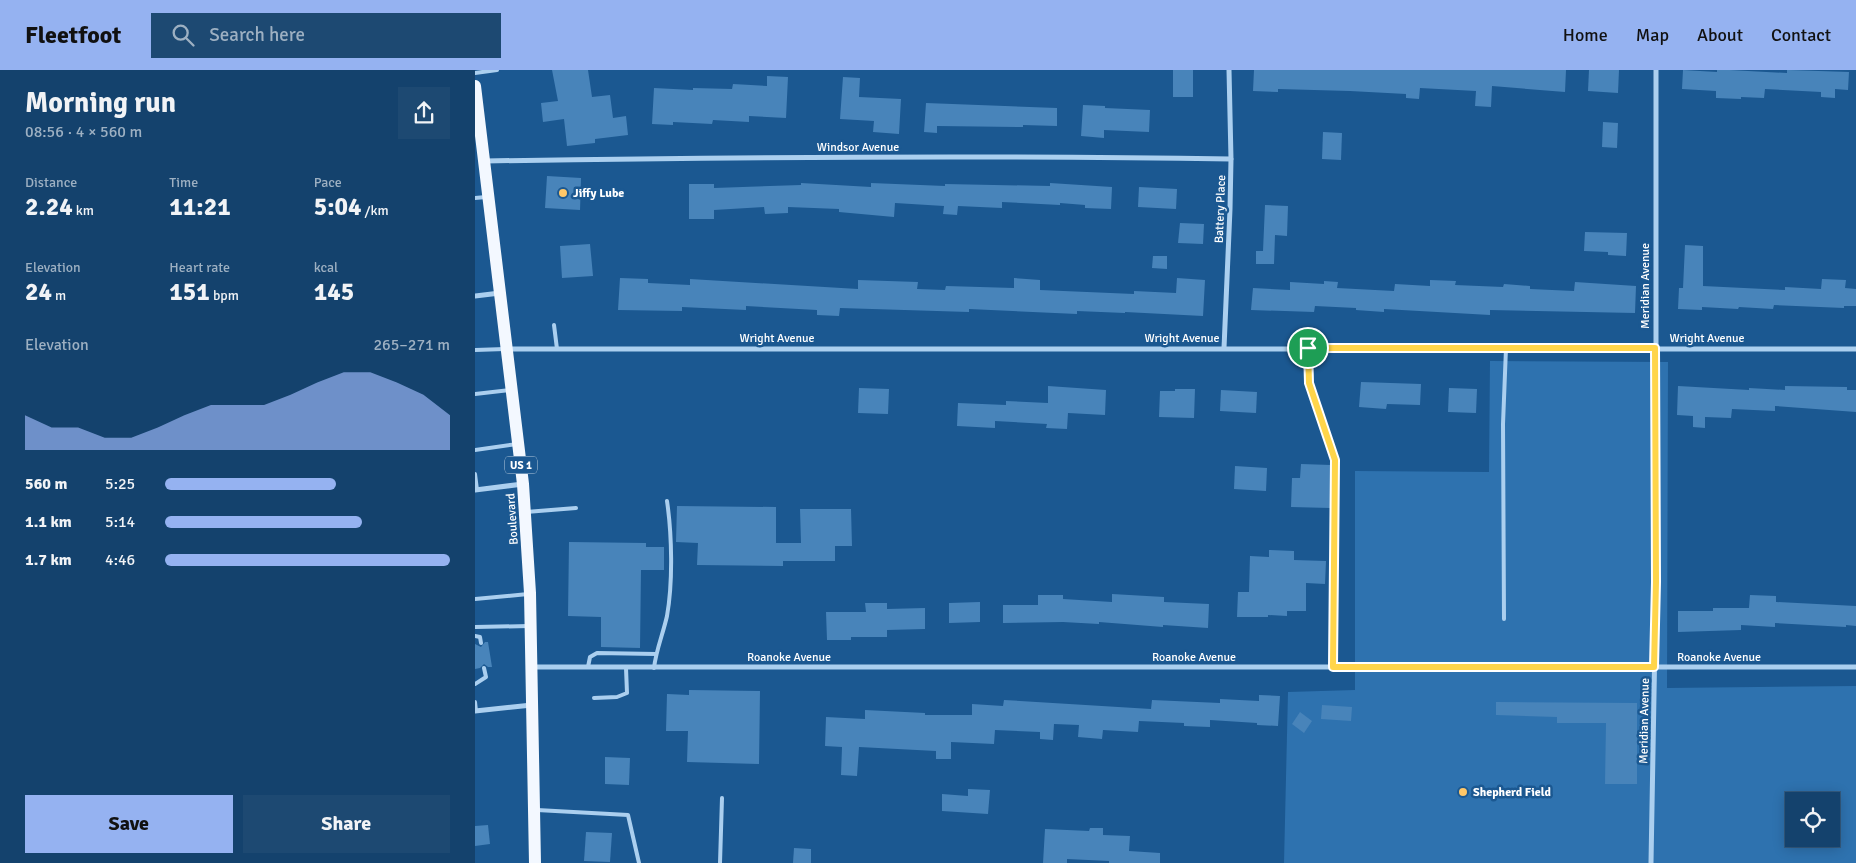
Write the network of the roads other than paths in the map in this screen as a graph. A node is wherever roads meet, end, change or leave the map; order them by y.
1 (497, 70) edge
2 (1229, 70) edge
3 (1656, 70) edge
4 (475, 73) edge
5 (475, 86) edge
6 (1231, 158) junction
7 (484, 161) junction
8 (488, 196) junction
9 (475, 198) edge
10 (500, 293) junction
11 (475, 296) edge
12 (554, 325) dead end
13 (557, 348) junction
14 (1224, 348) junction
15 (1308, 348) junction
16 (1506, 348) junction
17 (1655, 348) junction
18 (507, 349) junction
19 (1856, 349) edge
20 (475, 350) edge
21 (513, 390) junction
22 (475, 394) edge
23 (519, 444) junction
24 (475, 450) edge
25 (475, 474) edge
26 (523, 484) junction
27 (476, 490) edge
28 (667, 501) dead end
29 (576, 508) dead end
30 (525, 512) junction
31 (530, 593) junction
32 (475, 599) edge
33 (1504, 619) dead end
34 (475, 626) edge
35 (531, 626) junction
36 (475, 636) edge
37 (481, 643) dead end
38 (656, 654) junction
39 (532, 667) junction
40 (588, 667) junction
41 (1333, 667) junction
42 (1654, 667) junction
43 (1856, 667) edge
44 (484, 668) dead end
45 (626, 668) junction
46 (654, 668) junction
47 (475, 684) edge
48 (595, 698) dead end
49 (475, 702) edge
50 (533, 705) junction
51 (475, 711) edge
52 (722, 798) dead end
53 (535, 810) junction
54 (535, 863) edge
55 (639, 863) edge
56 (720, 863) edge
57 (1651, 863) edge

1 - 4 lane
2 - 6 street, Battery Place
3 - 17 street, Meridian Avenue
5 - 7 main road, Boulevard / US 1
6 - 7 street, Windsor Avenue
6 - 14 street, Battery Place
7 - 8 main road, Boulevard / US 1
8 - 9 lane
8 - 10 main road, Boulevard / US 1
10 - 11 street
10 - 18 main road, Boulevard / US 1
12 - 13 lane
13 - 14 street, Wright Avenue
13 - 18 street, Wright Avenue
14 - 15 street, Wright Avenue
15 - 16 street, Wright Avenue
15 - 41 lane
16 - 17 street, Wright Avenue
16 - 33 lane
17 - 19 street, Wright Avenue
17 - 42 street, Meridian Avenue
18 - 20 lane
18 - 21 main road, Boulevard / US 1
21 - 22 lane
21 - 23 main road, Boulevard / US 1
23 - 24 lane
23 - 26 main road, Boulevard / US 1
25 - 27 lane
26 - 27 street
26 - 30 main road, Boulevard / US 1
28 - 38 lane
29 - 30 lane
30 - 31 main road, Boulevard / US 1
31 - 32 lane
31 - 35 main road, Boulevard / US 1
34 - 35 lane
35 - 39 main road, Boulevard / US 1
36 - 37 lane
38 - 40 lane
38 - 46 lane
39 - 40 street, Roanoke Avenue
39 - 50 main road, Boulevard / US 1
40 - 45 street, Roanoke Avenue
41 - 42 street, Roanoke Avenue
41 - 46 street, Roanoke Avenue
42 - 43 street, Roanoke Avenue
42 - 57 street, Meridian Avenue
44 - 47 lane
45 - 46 street, Roanoke Avenue
45 - 48 lane
49 - 51 lane
50 - 51 street
50 - 53 main road, Boulevard / US 1
52 - 56 lane
53 - 54 main road, Boulevard / US 1
53 - 55 lane

